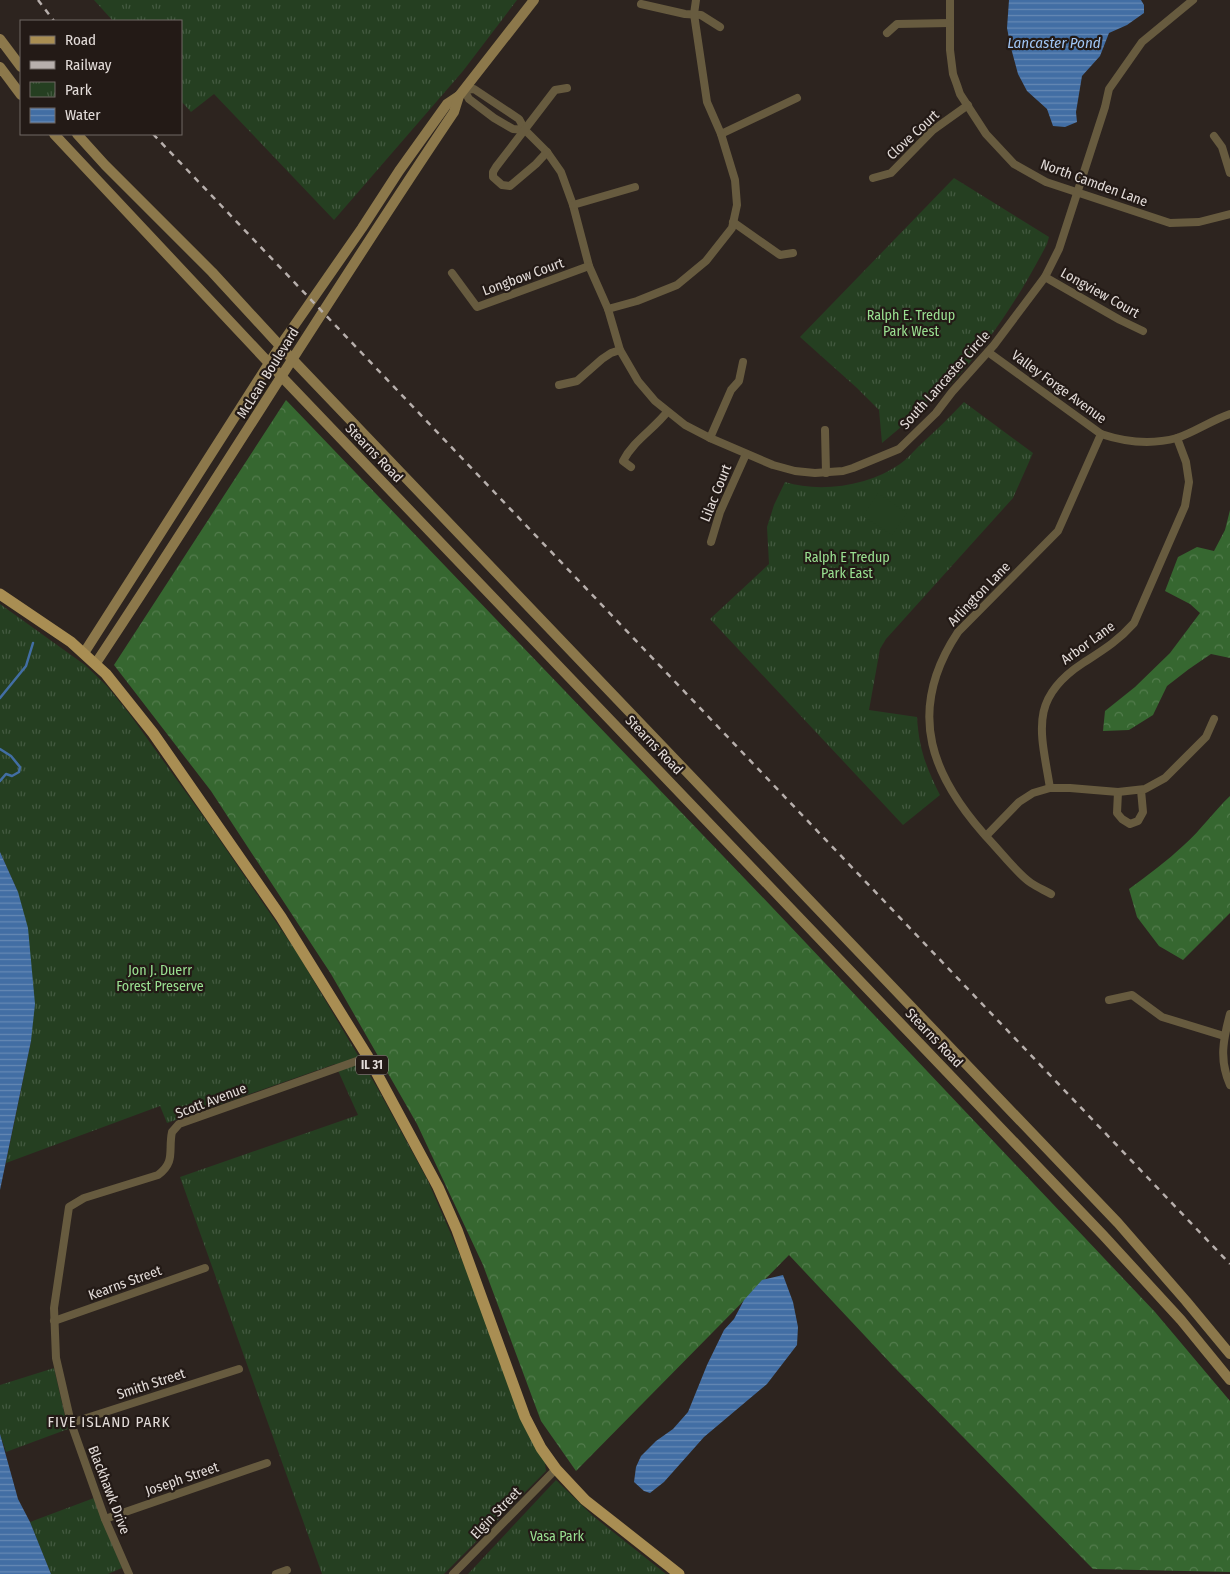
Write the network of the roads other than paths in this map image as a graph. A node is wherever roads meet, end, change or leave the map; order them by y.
1 (534, 0) edge
2 (696, 0) edge
3 (950, 0) edge
4 (1193, 0) edge
5 (641, 4) dead end
6 (694, 14) junction
7 (950, 22) junction
8 (720, 27) dead end
9 (887, 33) dead end
10 (0, 39) edge
11 (20, 66) edge
12 (0, 67) edge
13 (567, 88) dead end
14 (462, 93) junction
15 (20, 94) edge
16 (797, 98) dead end
17 (968, 105) junction
18 (525, 130) junction
19 (721, 134) junction
20 (55, 135) edge
21 (78, 135) edge
22 (1214, 136) dead end
23 (547, 152) junction
24 (1230, 173) edge
25 (873, 178) dead end
26 (635, 187) dead end
27 (1077, 193) junction
28 (573, 205) junction
29 (1230, 214) edge
30 (733, 222) junction
31 (794, 253) dead end
32 (589, 266) junction
33 (452, 273) dead end
34 (1045, 277) junction
35 (608, 309) junction
36 (1143, 331) dead end
37 (280, 346) junction
38 (620, 350) junction
39 (988, 352) junction
40 (293, 360) junction
41 (269, 362) junction
42 (743, 362) dead end
43 (282, 377) junction
44 (559, 385) dead end
45 (667, 412) junction
46 (1230, 414) edge
47 (825, 430) dead end
48 (1100, 434) junction
49 (710, 438) junction
50 (1177, 438) junction
51 (746, 454) junction
52 (631, 467) dead end
53 (826, 473) junction
54 (711, 542) dead end
55 (0, 594) edge
56 (84, 653) junction
57 (96, 664) junction
58 (1214, 719) dead end
59 (1050, 788) junction
60 (1141, 790) junction
61 (1118, 792) junction
62 (986, 836) junction
63 (1051, 894) dead end
64 (1109, 1000) dead end
65 (1230, 1014) edge
66 (1224, 1036) junction
67 (368, 1057) junction
68 (1230, 1085) edge
69 (69, 1207) joint
70 (205, 1268) dead end
71 (54, 1321) junction
72 (1230, 1354) edge
73 (239, 1369) dead end
74 (1230, 1380) edge
75 (71, 1423) junction
76 (267, 1463) dead end
77 (556, 1469) junction
78 (105, 1519) junction
79 (287, 1570) dead end
80 (129, 1574) edge
81 (276, 1574) edge
82 (453, 1574) edge
83 (679, 1574) edge

1 - 14 main road, McLean Boulevard
2 - 6 street
3 - 7 street, North Camden Lane
4 - 27 street, South Lancaster Circle
5 - 6 street
6 - 8 street
6 - 19 street
7 - 9 street
7 - 17 street, North Camden Lane
10 - 11 main road
12 - 15 main road
13 - 18 street
14 - 18 street, South Lancaster Circle
14 - 18 street, South Lancaster Circle
14 - 37 main road, McLean Boulevard
14 - 40 main road, McLean Boulevard
16 - 19 street
17 - 25 street, Clove Court
17 - 27 street, North Camden Lane
18 - 23 street, South Lancaster Circle
18 - 23 street
19 - 30 street
20 - 41 main road, Stearns Road
21 - 37 main road, Stearns Road
22 - 24 street
23 - 28 street, South Lancaster Circle
26 - 28 street
27 - 29 street, North Camden Lane
27 - 34 street, South Lancaster Circle
28 - 32 street, South Lancaster Circle
30 - 31 street
30 - 35 street
32 - 33 street, Longbow Court
32 - 35 street, South Lancaster Circle
34 - 36 street, Longview Court
34 - 39 street, South Lancaster Circle
35 - 38 street, South Lancaster Circle
37 - 40 main road, Stearns Road
37 - 41 main road, McLean Boulevard
38 - 44 street
38 - 45 street, South Lancaster Circle
39 - 48 street, Valley Forge Avenue
39 - 53 street, South Lancaster Circle
40 - 43 main road, McLean Boulevard
40 - 72 main road, Stearns Road
41 - 43 main road, Stearns Road
41 - 56 main road, McLean Boulevard
42 - 49 street
43 - 57 main road, McLean Boulevard
43 - 74 main road, Stearns Road
45 - 49 street, South Lancaster Circle
45 - 52 street
46 - 50 street, Valley Forge Avenue
47 - 53 street
48 - 50 street, Valley Forge Avenue
48 - 62 street, Arlington Lane
49 - 51 street, South Lancaster Circle
50 - 59 street, Arbor Lane
51 - 53 street, South Lancaster Circle
51 - 54 street, Lilac Court
55 - 56 main road, IL 31
56 - 57 main road, IL 31
57 - 67 main road, IL 31
58 - 60 street
59 - 61 street
59 - 62 street
60 - 61 street
60 - 61 street
62 - 63 street, Arlington Lane
64 - 66 street
65 - 66 street
66 - 68 street
67 - 69 street, Scott Avenue
67 - 77 main road, IL 31
69 - 71 street, Blackhawk Drive
70 - 71 street, Kearns Street
71 - 75 street, Blackhawk Drive
73 - 75 street, Smith Street
75 - 78 street, Blackhawk Drive
76 - 78 street, Joseph Street
77 - 82 street, Elgin Street
77 - 83 main road, IL 31
78 - 80 street, Blackhawk Drive
79 - 81 street

